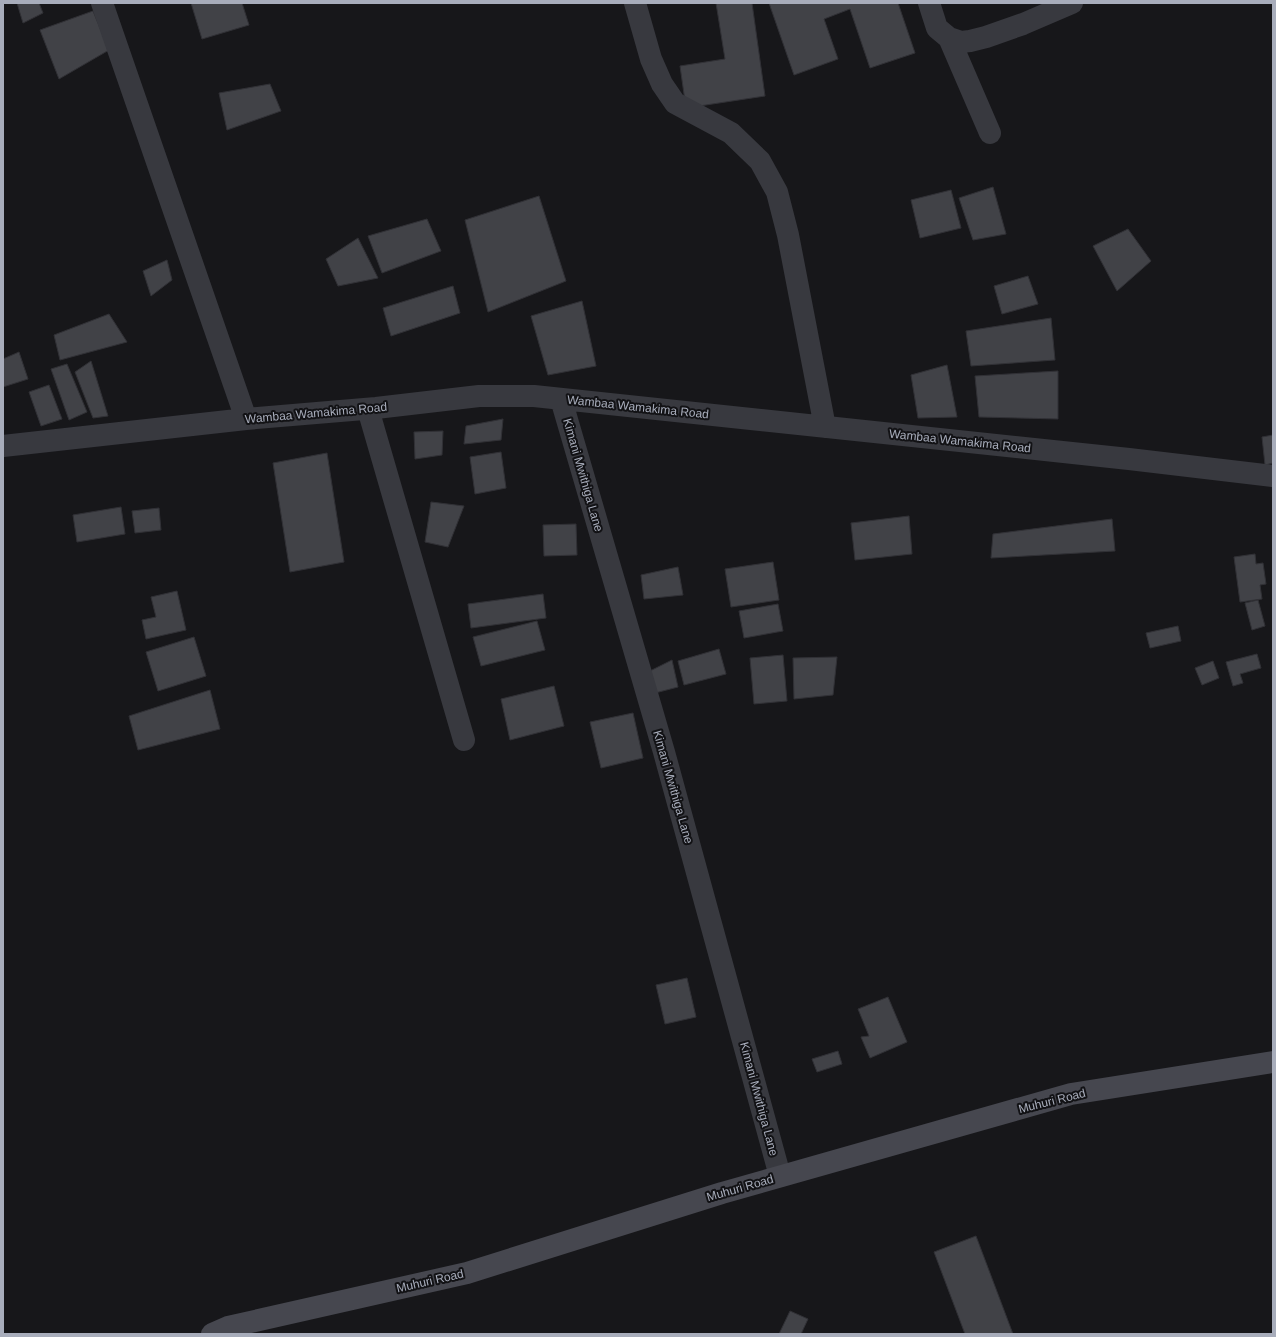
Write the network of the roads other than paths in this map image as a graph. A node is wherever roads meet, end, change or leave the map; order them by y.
1 (102, 3) edge
2 (118, 3) edge
3 (635, 3) edge
4 (929, 3) edge
5 (1072, 3) edge
6 (949, 38) junction
7 (990, 133) dead end
8 (216, 288) dead end
9 (561, 399) junction
10 (368, 409) junction
11 (246, 419) junction
12 (825, 427) junction
13 (3, 446) edge
14 (1273, 476) edge
15 (464, 740) dead end
16 (1273, 1062) edge
17 (780, 1176) junction
18 (212, 1334) edge

1 - 11 street
2 - 8 street
3 - 12 street
4 - 6 street
5 - 6 street
6 - 7 street
9 - 10 street, Wambaa Wamakima Road
9 - 12 street, Wambaa Wamakima Road
9 - 17 street, Kimani Mwithiga Lane
10 - 11 street, Wambaa Wamakima Road
10 - 15 street
11 - 13 street, Wambaa Wamakima Road
12 - 14 street, Wambaa Wamakima Road
16 - 17 main road, Muhuri Road
17 - 18 main road, Muhuri Road

